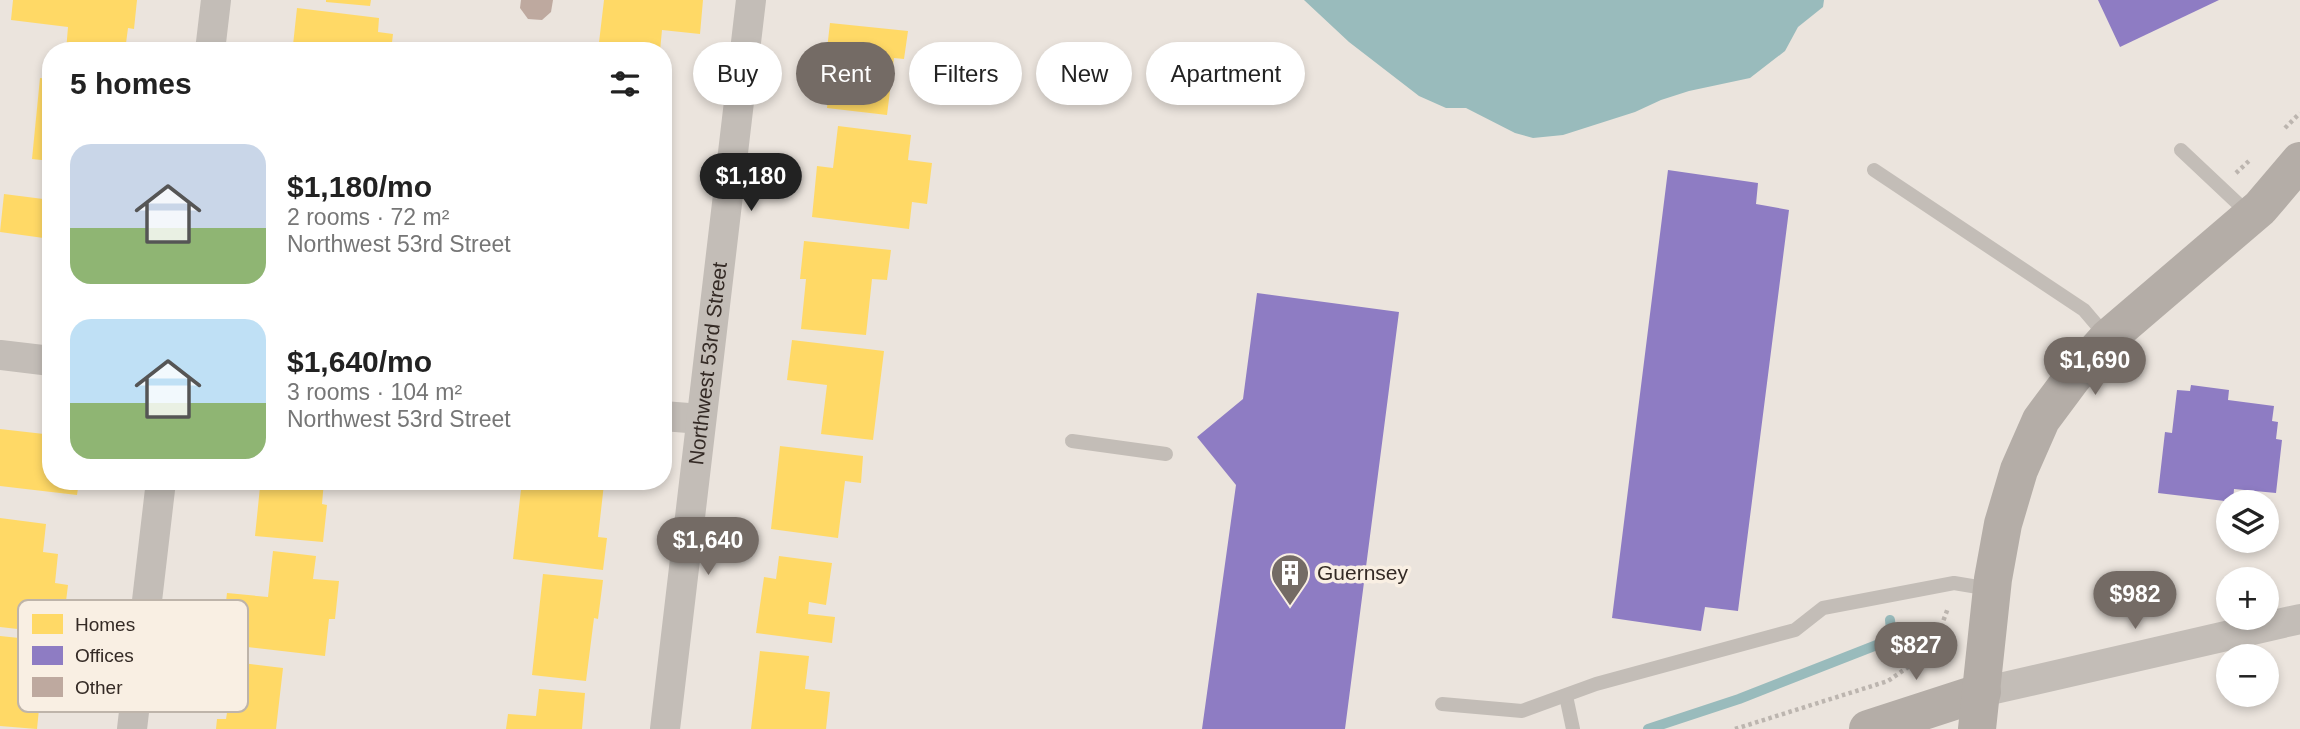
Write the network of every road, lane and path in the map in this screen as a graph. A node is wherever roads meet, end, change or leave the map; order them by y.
1 (216, 0) edge
2 (751, 0) edge
3 (211, 42) edge
4 (2181, 150) dead end
5 (2300, 161) edge
6 (1874, 170) dead end
7 (2250, 216) junction
8 (2108, 338) junction
9 (0, 355) edge
10 (42, 360) edge
11 (672, 417) edge
12 (701, 419) junction
13 (1072, 441) dead end
14 (1166, 454) dead end
15 (159, 490) edge
16 (1992, 589) junction
17 (147, 600) edge
18 (1949, 604) dead end
19 (2300, 619) edge
20 (1566, 695) junction
21 (1442, 704) dead end
22 (1979, 711) edge
23 (665, 729) edge
24 (1573, 729) edge
25 (1735, 729) edge
26 (1868, 729) edge

1 - 3 street
2 - 12 street, Northwest 53rd Street
4 - 7 lane
5 - 7 street
6 - 8 lane
7 - 8 street
8 - 16 street
9 - 10 street
11 - 12 street
12 - 23 street, Northwest 53rd Street
13 - 14 lane
15 - 17 street
16 - 20 lane
16 - 22 street
18 - 25 path
19 - 22 street
20 - 21 lane
20 - 24 lane
22 - 26 street

